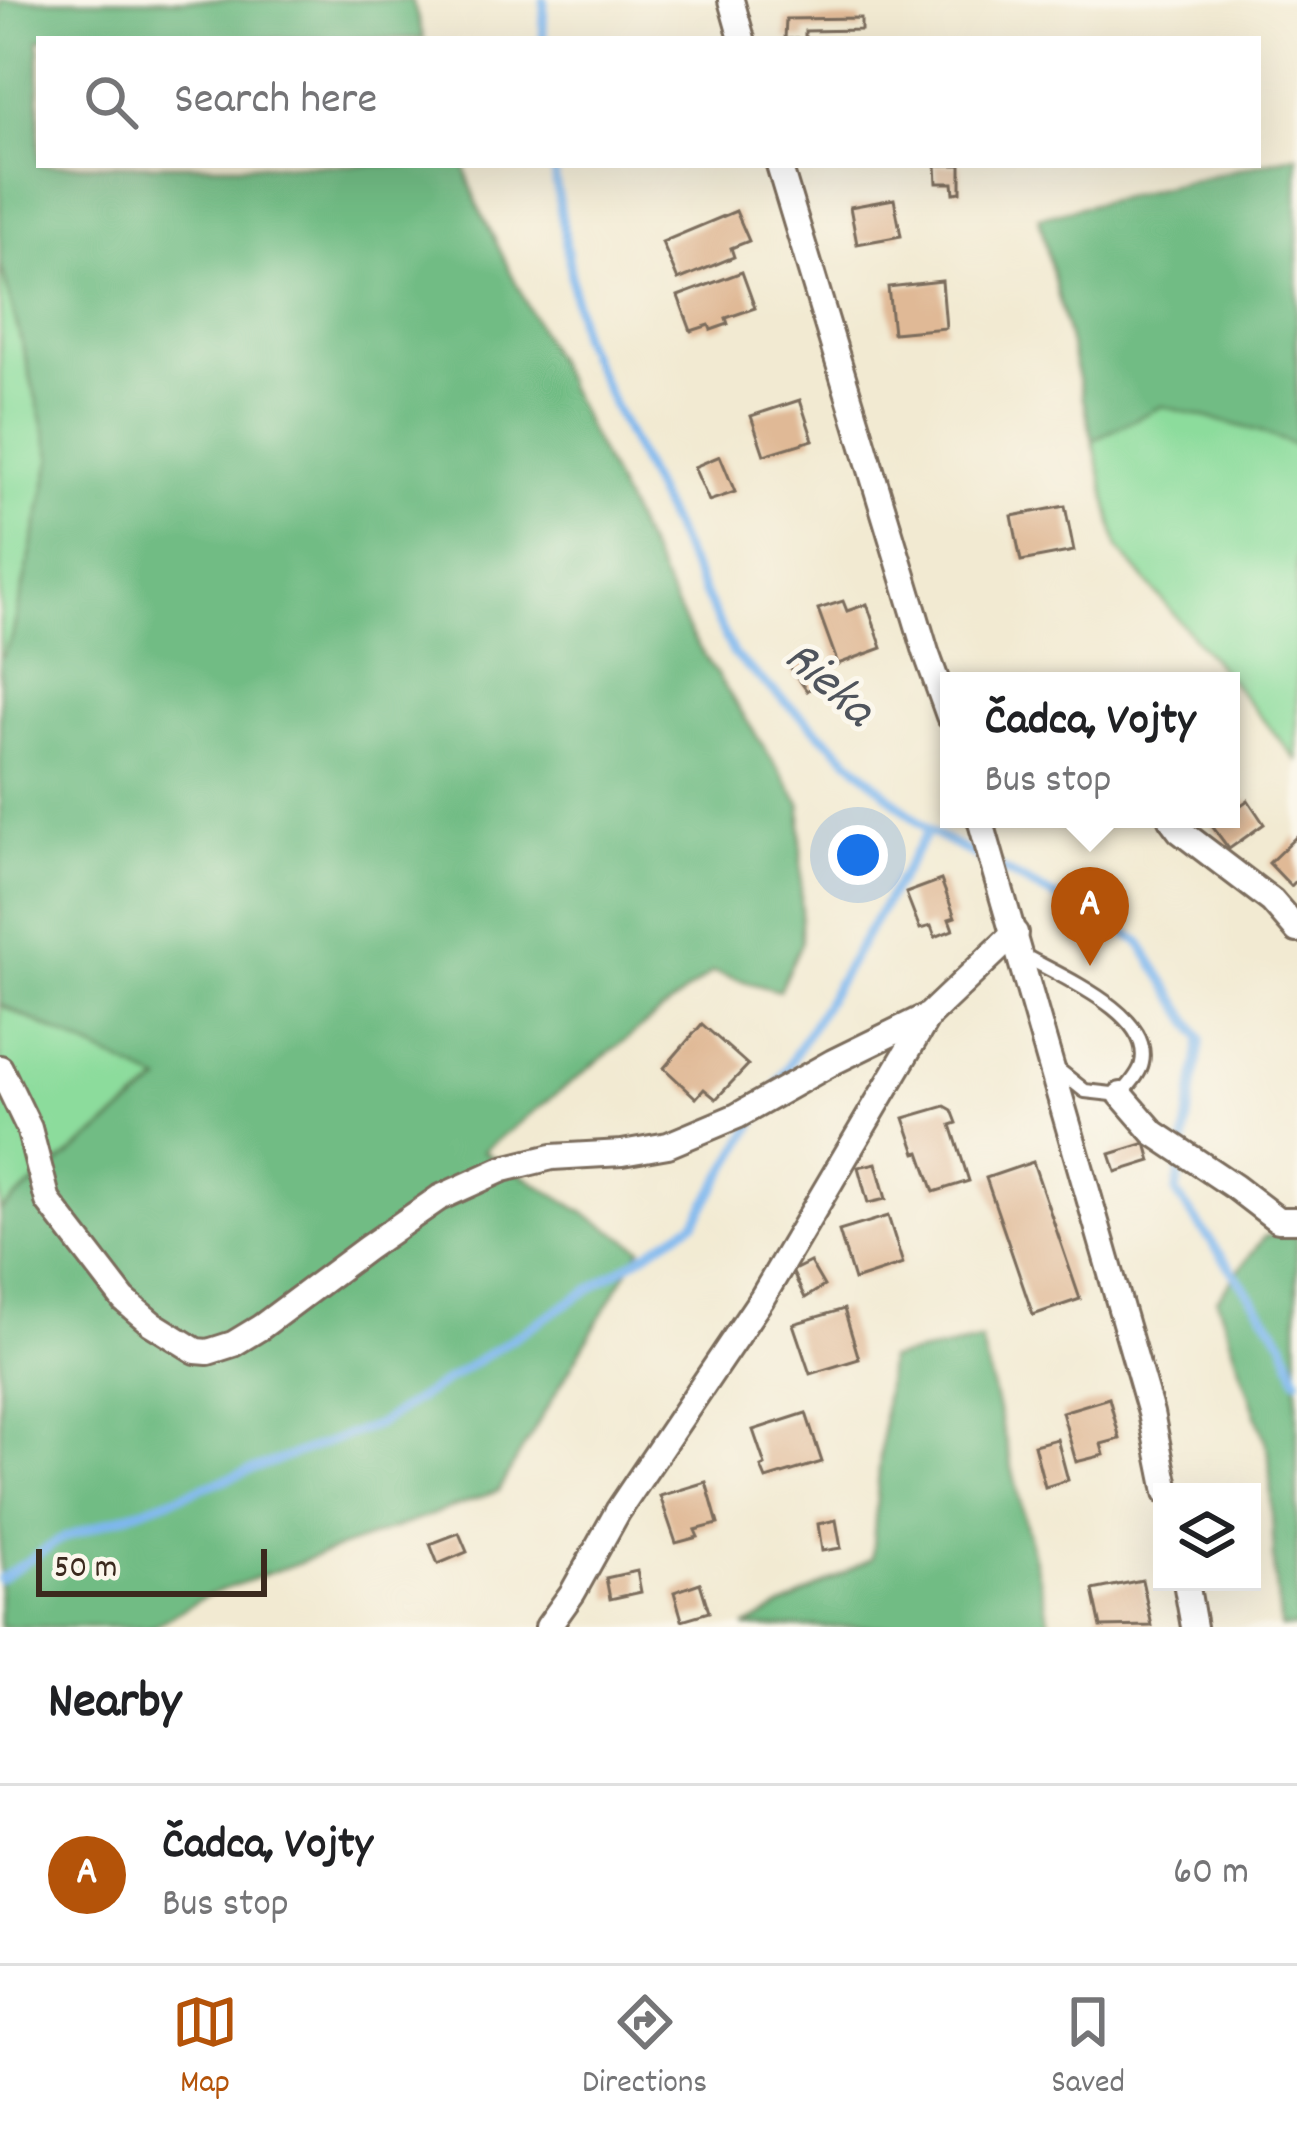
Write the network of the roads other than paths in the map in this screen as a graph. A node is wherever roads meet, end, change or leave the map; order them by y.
1 (731, 0) edge
2 (741, 36) edge
3 (780, 168) edge
4 (940, 690) edge
5 (983, 828) edge
6 (1178, 828) edge
7 (1297, 930) edge
8 (1017, 943) junction
9 (928, 1016) junction
10 (1051, 1064) junction
11 (0, 1068) edge
12 (1121, 1095) junction
13 (1297, 1220) edge
14 (1165, 1483) edge
15 (1188, 1591) edge
16 (548, 1627) edge
17 (1195, 1627) edge

1 - 2 street
3 - 4 street
5 - 8 street
6 - 7 street
8 - 9 street
8 - 10 street
8 - 12 lane
9 - 11 street
9 - 16 street
10 - 12 lane
10 - 14 street
12 - 13 street
15 - 17 street

